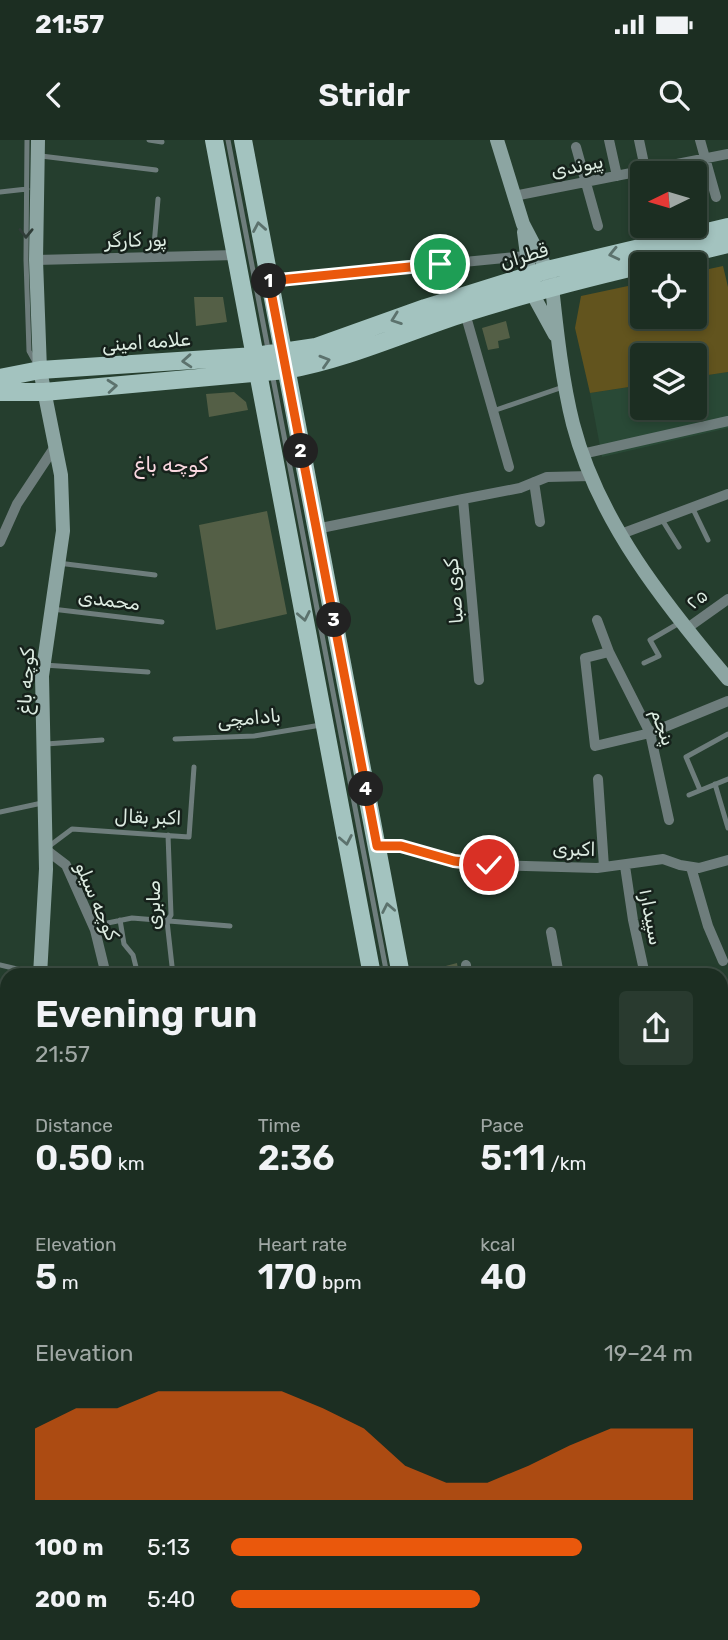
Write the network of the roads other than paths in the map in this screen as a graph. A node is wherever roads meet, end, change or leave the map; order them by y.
1 (27, 140) edge
2 (38, 140) edge
3 (149, 140) edge
4 (214, 140) edge
5 (228, 140) edge
6 (243, 140) edge
7 (497, 140) edge
8 (609, 140) edge
9 (639, 140) edge
10 (700, 140) edge
11 (162, 142) edge
12 (576, 147) dead end
13 (728, 154) edge
14 (37, 155) junction
15 (705, 159) junction
16 (643, 161) edge
17 (696, 161) edge
18 (156, 170) dead end
19 (630, 174) edge
20 (617, 176) junction
21 (587, 182) junction
22 (32, 189) junction
23 (0, 192) edge
24 (514, 196) junction
25 (716, 197) dead end
26 (158, 199) dead end
27 (523, 224) junction
28 (598, 226) dead end
29 (728, 227) edge
30 (728, 244) edge
31 (696, 252) edge
32 (236, 256) junction
33 (526, 256) junction
34 (153, 257) junction
35 (36, 260) junction
36 (630, 267) edge
37 (550, 278) junction
38 (269, 281) junction
39 (530, 284) junction
40 (465, 313) junction
41 (559, 342) junction
42 (270, 363) junction
43 (40, 370) junction
44 (0, 378) edge
45 (566, 386) junction
46 (44, 392) junction
47 (0, 393) edge
48 (493, 411) junction
49 (728, 421) edge
50 (56, 445) junction
51 (582, 454) junction
52 (509, 467) dead end
53 (591, 477) junction
54 (534, 482) junction
55 (728, 494) edge
56 (463, 499) junction
57 (692, 507) junction
58 (661, 518) junction
59 (540, 522) dead end
60 (316, 529) junction
61 (621, 534) junction
62 (708, 540) dead end
63 (0, 542) edge
64 (678, 547) dead end
65 (58, 563) junction
66 (155, 575) dead end
67 (728, 599) edge
68 (52, 609) junction
69 (597, 620) dead end
70 (162, 622) dead end
71 (683, 626) junction
72 (609, 652) junction
73 (644, 663) dead end
74 (44, 665) junction
75 (148, 672) dead end
76 (728, 678) edge
77 (479, 680) dead end
78 (728, 701) edge
79 (324, 725) junction
80 (650, 733) junction
81 (728, 734) edge
82 (175, 739) dead end
83 (102, 740) dead end
84 (44, 744) junction
85 (194, 767) dead end
86 (598, 779) dead end
87 (728, 779) edge
88 (715, 784) junction
89 (700, 790) junction
90 (689, 794) dead end
91 (45, 803) junction
92 (0, 811) edge
93 (669, 820) dead end
94 (728, 828) edge
95 (167, 835) junction
96 (377, 846) junction
97 (45, 849) junction
98 (728, 860) edge
99 (625, 866) junction
100 (604, 867) junction
101 (691, 867) junction
102 (120, 920) junction
103 (167, 920) junction
104 (93, 926) junction
105 (230, 926) dead end
106 (551, 932) dead end
107 (723, 961) dead end
108 (39, 968) edge
109 (104, 968) edge
110 (137, 968) edge
111 (172, 968) edge
112 (371, 968) edge
113 (386, 968) edge
114 (400, 968) edge
115 (558, 968) edge
116 (643, 968) edge

1 - 22 lane
2 - 14 main road
3 - 11 lane
4 - 32 main road
5 - 42 lane
38 -> 6 main road
7 - 24 main road
8 - 20 street
9 - 16 street
10 - 15 street
12 - 21 street
13 - 15 street, پیوندی
14 - 18 lane
14 - 22 main road
15 - 17 street, پیوندی
15 - 25 street
19 - 20 street, پیوندی
20 - 21 street, پیوندی
21 - 24 street, پیوندی
21 - 28 street
22 - 23 lane
22 - 35 main road
22 -> 43 lane
24 - 27 main road
26 - 34 lane
27 - 33 main road
27 - 37 main road
29 -> 37 main road, قطران
30 - 31 main road, قطران
32 - 34 street, پور کارگر
32 - 42 main road
33 - 38 street
33 - 39 main road
34 - 35 street, پور کارگر
35 - 43 main road
36 - 37 main road, قطران
37 - 39 main road, قطران
37 - 41 main road
38 - 42 main road
39 - 40 main road, قطران
39 - 41 main road
39 -> 42 main road, قطران
42 -> 40 main road, قطران
40 - 48 street
41 - 45 main road
42 -> 43 main road, علامه امینی
46 -> 42 main road, علامه امینی
42 - 60 main road
42 -> 79 main road
42 - 113 lane
43 - 44 main road, علامه امینی
43 - 46 main road, کوچه باغ
45 - 48 lane
45 - 51 main road
46 - 47 main road, علامه امینی
46 - 50 main road, کوچه باغ
48 - 52 street
49 - 51 street
50 - 63 street
50 - 65 main road, کوچه باغ
51 - 53 main road
53 - 54 street
53 - 61 main road
54 - 56 street
54 - 59 street
55 - 57 street
56 - 60 street
56 - 77 street, کوی صبا
57 - 58 street
57 - 62 lane
58 - 61 street
58 - 64 lane
60 - 96 main road
61 - 71 main road
65 - 66 lane
65 - 68 main road, کوچه باغ
67 - 71 street, ۲۵
68 - 70 lane, محمدی
68 - 74 main road, کوچه باغ
69 - 72 street, پنجم
71 - 73 lane
71 - 76 main road
72 - 80 street, پنجم
72 - 80 street
74 - 75 lane
74 - 84 main road, کوچه باغ
78 - 80 street
79 - 82 lane, بادامچی
79 -> 112 main road
80 - 93 street, پنجم
81 - 89 lane
83 - 84 lane
84 - 91 main road, کوچه باغ
85 - 95 lane, اکبر بقال
86 - 100 street
87 - 88 lane
88 - 89 lane
88 - 94 lane
89 - 90 lane
91 - 92 lane
91 - 97 main road, کوچه باغ
95 - 97 lane, اکبر بقال
95 - 103 lane, صابری
96 - 100 street, اکبری
114 -> 96 main road
97 - 104 street, کوچه سیلو
97 - 108 main road, کوچه باغ
98 - 101 street, اکبری
99 - 100 street, اکبری
99 - 101 street, اکبری
99 - 116 street, سپیدار۱
101 - 107 street
102 - 103 lane
102 - 104 lane
102 - 110 lane
103 - 105 lane
103 - 111 lane, صابری
104 - 109 street, کوچه سیلو
106 - 115 street

